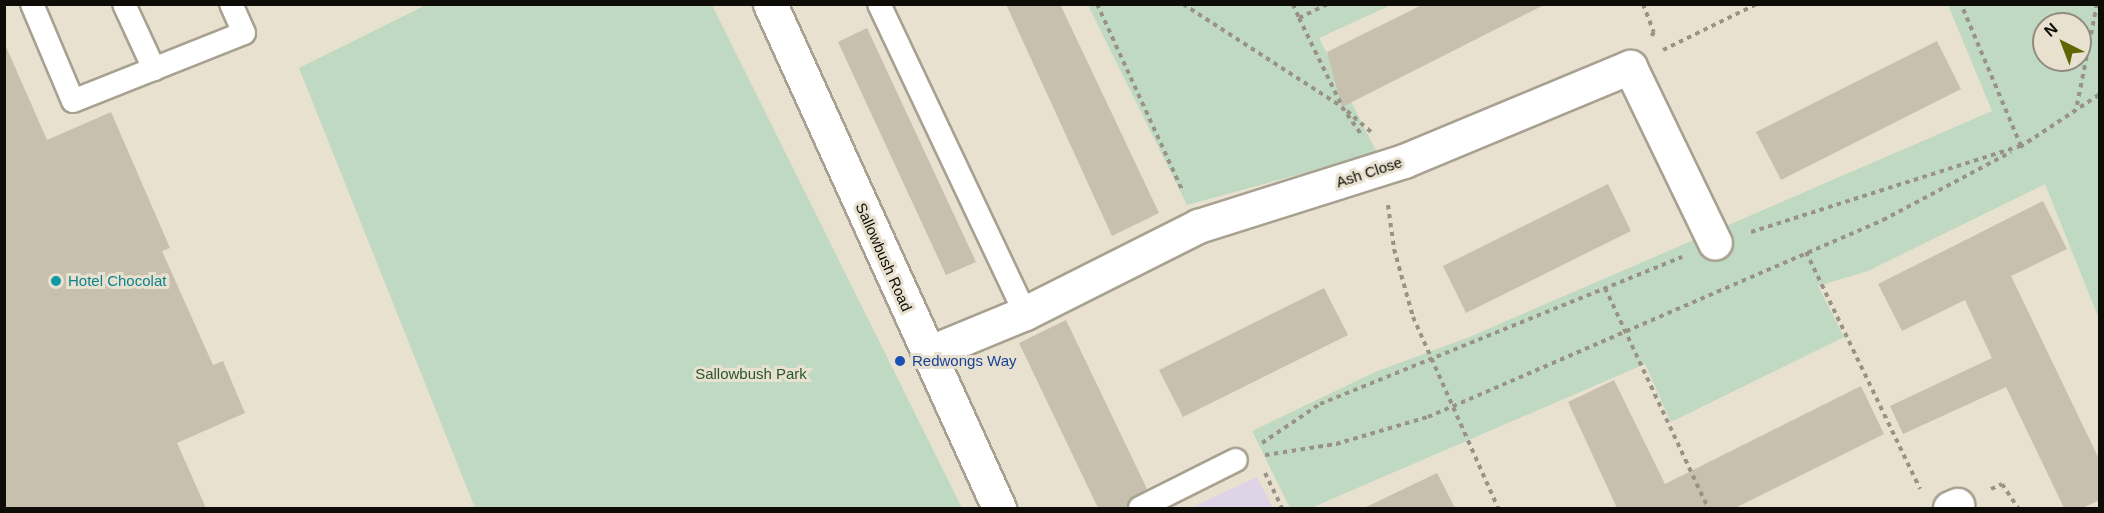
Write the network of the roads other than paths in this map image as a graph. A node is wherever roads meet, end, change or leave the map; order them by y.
1 (32, 4) edge
2 (124, 4) edge
3 (231, 4) edge
4 (770, 4) edge
5 (879, 4) edge
6 (154, 69) junction
7 (1715, 243) road end
8 (1024, 313) junction
9 (928, 353) junction
10 (1246, 458) road end
11 (999, 508) edge
12 (1140, 508) edge

1 - 6 lane
2 - 6 lane
3 - 6 lane
4 - 9 street, Sallowbush Road
5 - 8 lane
7 - 8 street, Ash Close
8 - 9 street, Ash Close
9 - 11 street, Sallowbush Road
10 - 12 lane

